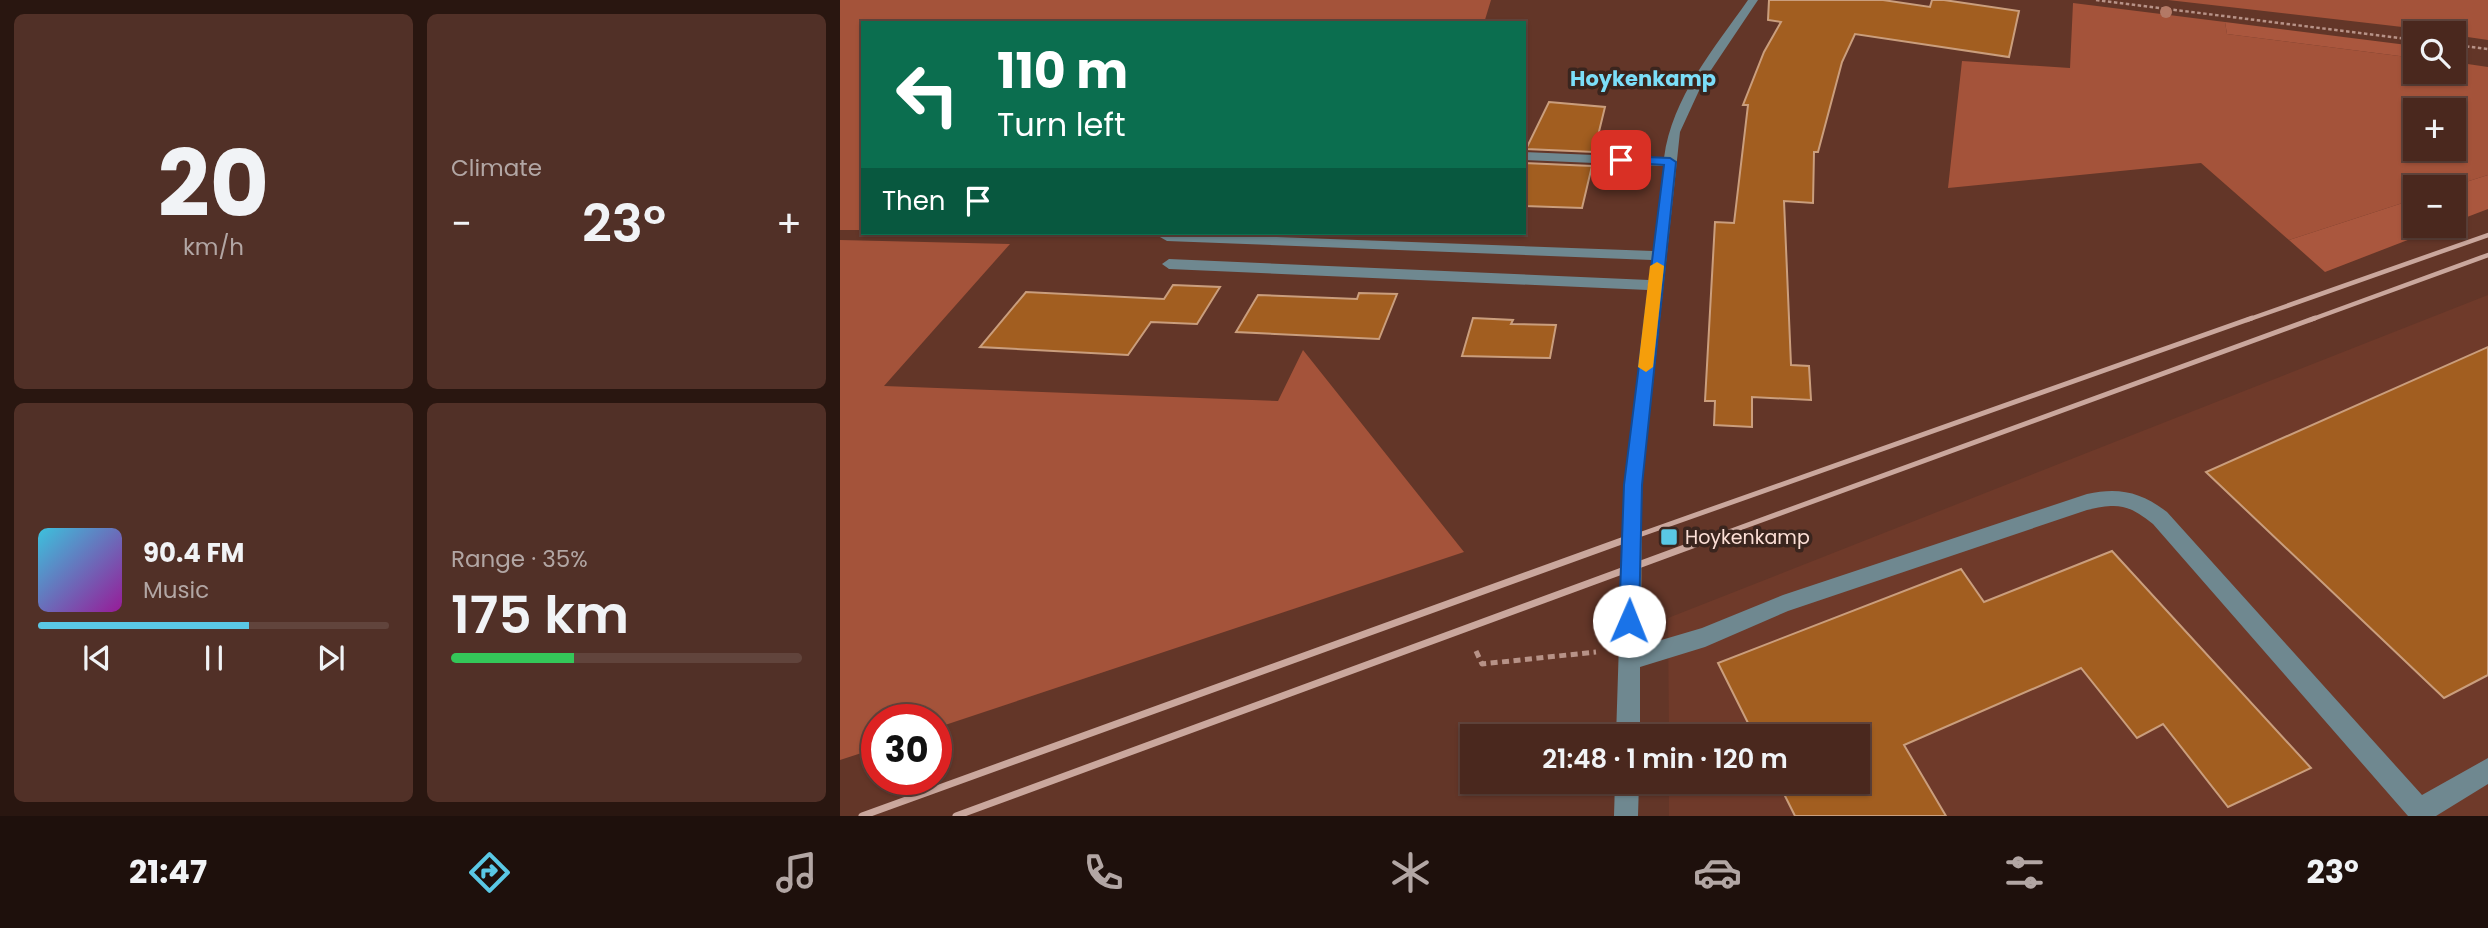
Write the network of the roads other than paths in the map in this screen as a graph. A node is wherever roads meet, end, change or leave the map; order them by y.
1 (1753, 0) edge
2 (1526, 156) edge
3 (1670, 162) junction
4 (1167, 237) dead end
5 (1658, 256) junction
6 (1169, 264) dead end
7 (1655, 285) junction
8 (1629, 654) junction
9 (1628, 724) edge
10 (2488, 770) edge
11 (1627, 794) edge
12 (2421, 813) edge
13 (1626, 816) edge

1 - 3 street
2 - 3 street
3 - 5 street
4 - 5 street
5 - 7 street
6 - 7 street
7 - 8 street
8 - 9 street
8 - 12 street
10 - 12 street
11 - 13 street

